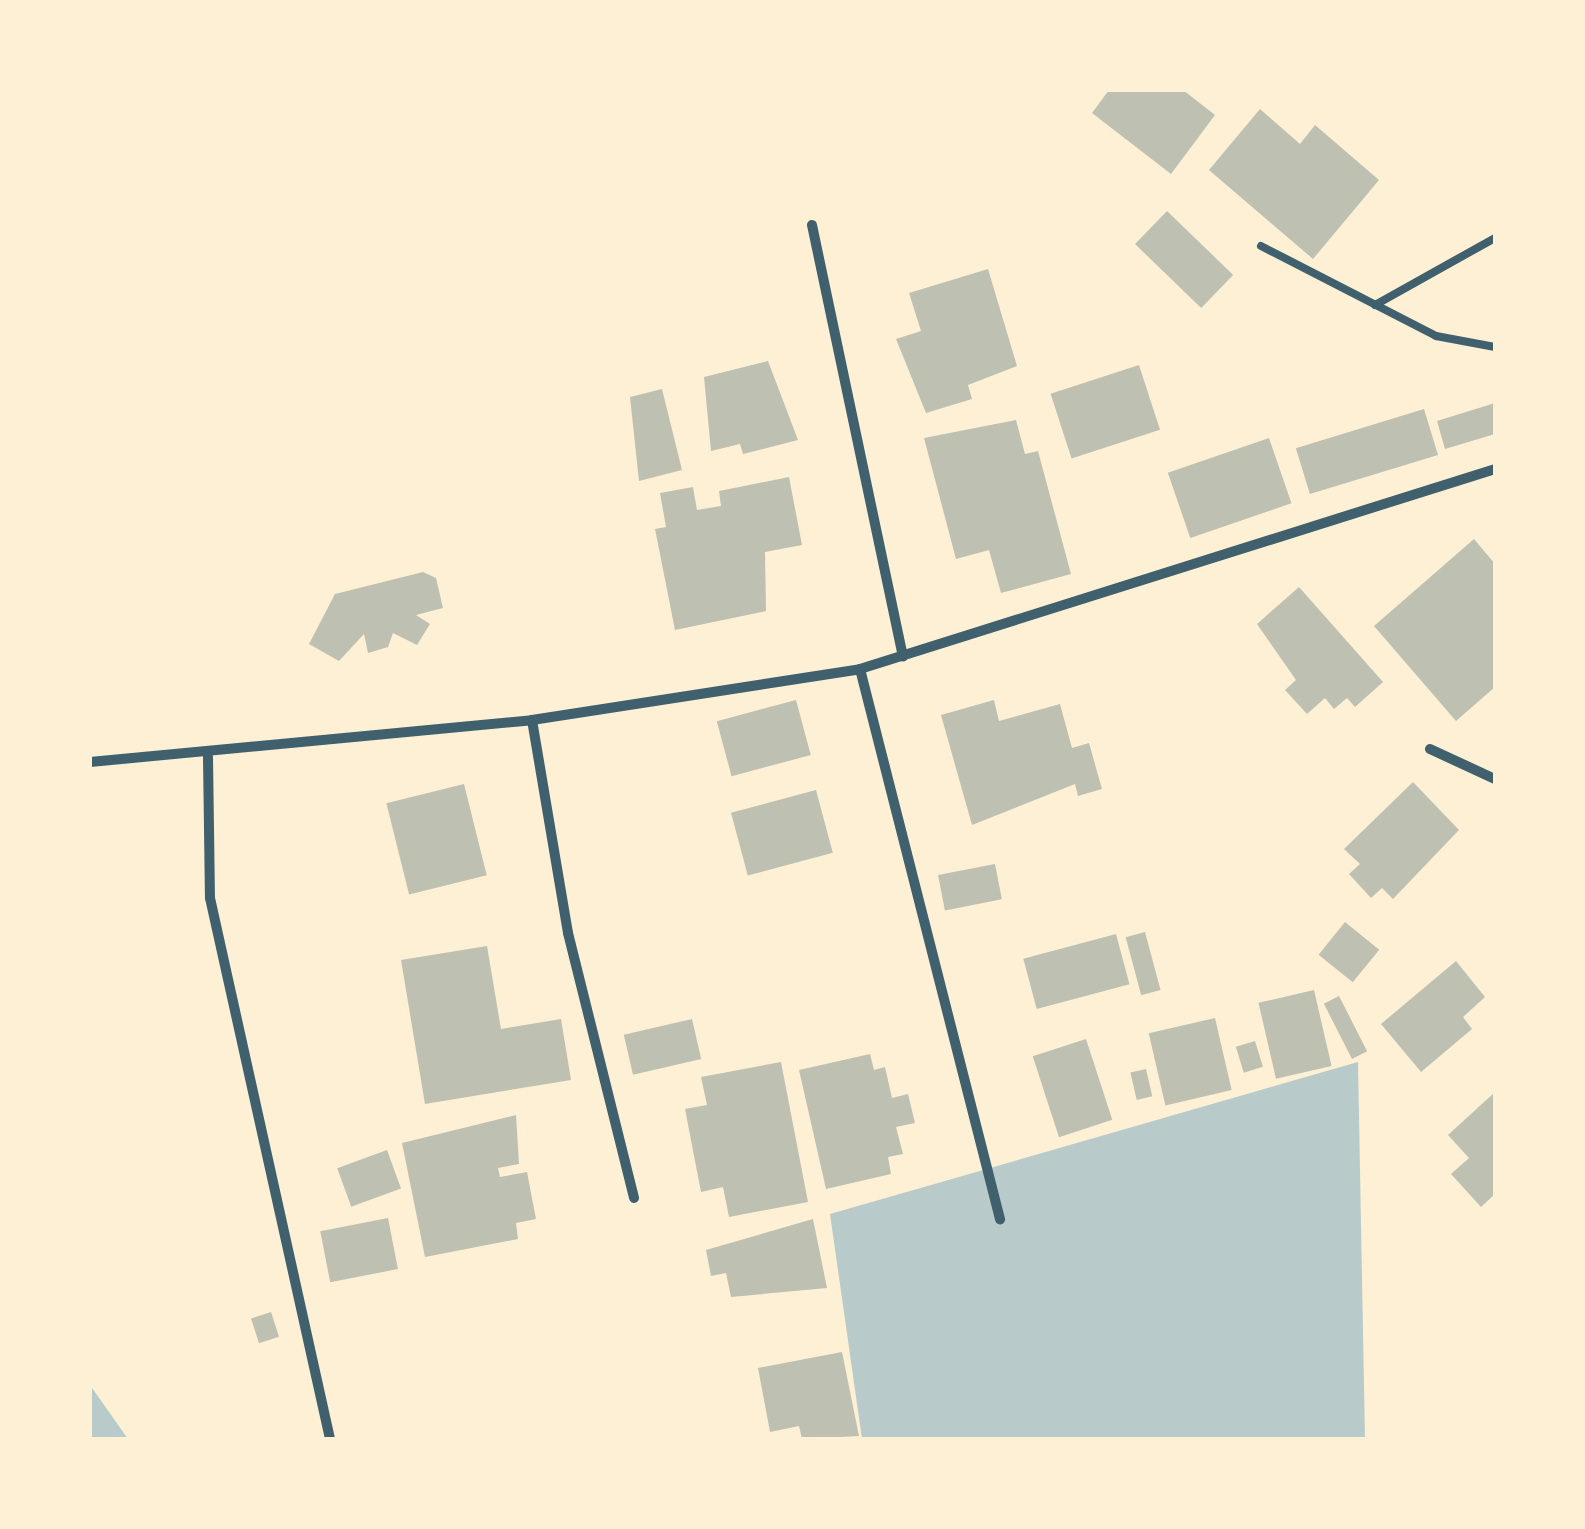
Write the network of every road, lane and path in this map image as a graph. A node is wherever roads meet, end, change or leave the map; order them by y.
1 (812, 225) dead end
2 (1495, 238) edge
3 (1261, 246) dead end
4 (1376, 305) junction
5 (1495, 347) edge
6 (1495, 469) edge
7 (904, 657) junction
8 (860, 669) junction
9 (532, 720) junction
10 (1430, 749) dead end
11 (208, 757) junction
12 (90, 762) edge
13 (1495, 779) edge
14 (634, 1198) dead end
15 (1000, 1219) dead end
16 (330, 1439) edge

1 - 7 street
2 - 4 lane
3 - 4 lane
4 - 5 lane
6 - 7 street
7 - 8 street
8 - 9 street
8 - 15 street
9 - 11 street
9 - 14 street
10 - 13 street
11 - 12 street
11 - 16 street

